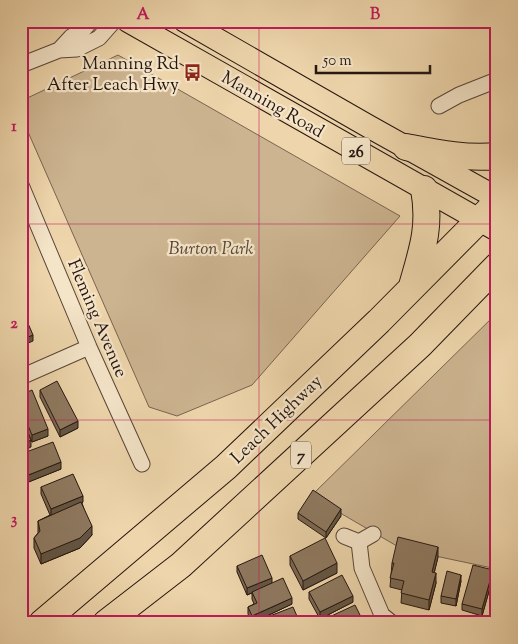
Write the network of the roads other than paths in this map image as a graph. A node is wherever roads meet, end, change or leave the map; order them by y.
1 (91, 21) edge
2 (114, 21) edge
3 (128, 21) edge
4 (185, 21) edge
5 (59, 50) junction
6 (21, 65) edge
7 (497, 80) edge
8 (439, 106) dead end
9 (406, 147) junction
10 (497, 156) edge
11 (21, 185) edge
12 (424, 189) junction
13 (497, 198) edge
14 (491, 218) edge
15 (497, 266) edge
16 (412, 287) junction
17 (497, 291) edge
18 (460, 304) junction
19 (89, 347) junction
20 (21, 378) edge
21 (142, 464) dead end
22 (373, 534) dead end
23 (344, 536) dead end
24 (359, 542) junction
25 (181, 565) junction
26 (42, 623) edge
27 (106, 623) edge
28 (115, 623) edge
29 (392, 623) edge

1 - 5 street
2 - 5 street
3 - 12 main road, Manning Road / 26
4 - 9 main road, Manning Road / 26
5 - 6 street
7 - 8 street
9 - 10 highway
9 - 13 main road, Manning Road / 26
11 - 19 street, Fleming Avenue
12 - 14 main road, Manning Road / 26
12 - 16 highway
14 - 16 highway, Leach Highway
15 - 18 highway, 7
16 - 26 highway, Leach Highway
17 - 18 highway
18 - 25 highway, 7
19 - 20 street
19 - 21 street, Fleming Avenue
22 - 24 street
23 - 24 street
24 - 29 street
25 - 27 highway, 7
25 - 28 highway

